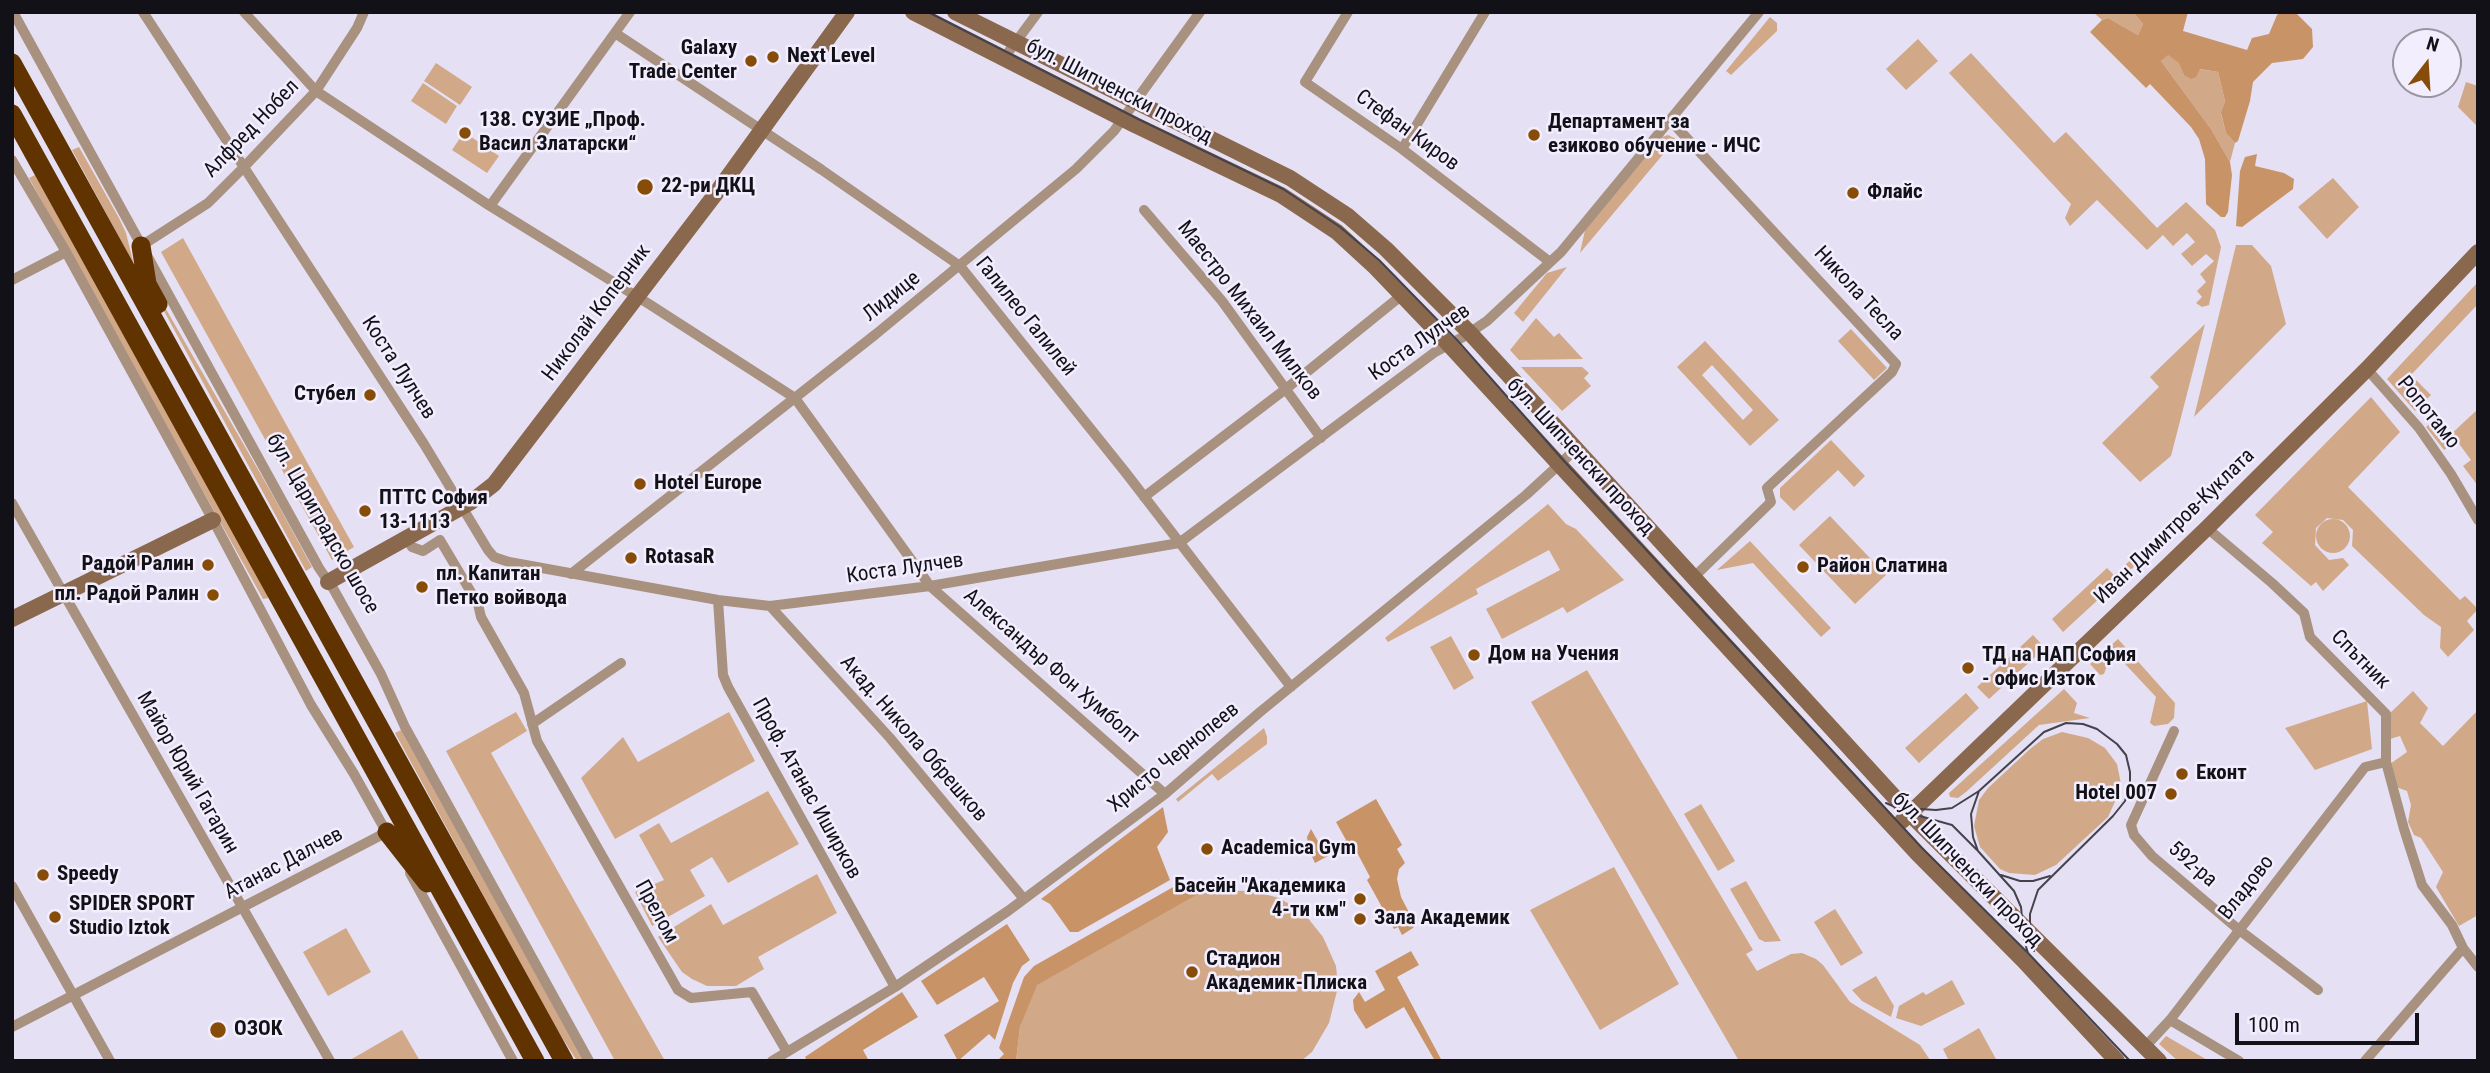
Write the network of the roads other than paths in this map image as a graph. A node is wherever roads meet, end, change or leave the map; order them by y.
1 (13, 12) edge
2 (143, 12) edge
3 (244, 12) edge
4 (364, 12) edge
5 (630, 12) edge
6 (847, 12) edge
7 (913, 12) edge
8 (955, 12) edge
9 (1038, 12) edge
10 (1200, 12) edge
11 (1348, 12) edge
12 (1485, 12) edge
13 (1759, 12) edge
14 (615, 33) junction
15 (1015, 43) junction
16 (1004, 58) junction
17 (12, 63) edge
18 (316, 91) junction
19 (1135, 102) junction
20 (12, 114) edge
21 (1123, 119) junction
22 (1670, 120) junction
23 (762, 130) junction
24 (1402, 149) junction
25 (12, 160) edge
26 (243, 168) junction
27 (490, 206) junction
28 (1144, 210) dead end
29 (141, 246) junction
30 (66, 252) junction
31 (2478, 252) edge
32 (1550, 262) junction
33 (960, 266) junction
34 (12, 280) edge
35 (1402, 295) junction
36 (636, 296) junction
37 (1469, 333) junction
38 (1449, 345) junction
39 (2367, 369) junction
40 (187, 382) junction
41 (1287, 388) junction
42 (795, 398) junction
43 (1321, 438) junction
44 (1575, 450) junction
45 (1559, 466) junction
46 (1144, 497) junction
47 (12, 503) edge
48 (461, 507) junction
49 (213, 520) junction
50 (2478, 520) edge
51 (2207, 528) junction
52 (406, 538) junction
53 (1179, 543) junction
54 (571, 574) junction
55 (1692, 579) junction
56 (328, 582) junction
57 (930, 586) junction
58 (63, 593) junction
59 (718, 600) junction
60 (770, 606) junction
61 (12, 619) edge
62 (621, 663) dead end
63 (1291, 687) junction
64 (532, 724) junction
65 (2174, 731) dead end
66 (2386, 762) junction
67 (1165, 794) junction
68 (1909, 813) junction
69 (1895, 828) junction
70 (387, 832) junction
71 (12, 886) edge
72 (1024, 899) junction
73 (242, 908) junction
74 (462, 927) junction
75 (2238, 929) junction
76 (2463, 948) junction
77 (2478, 967) edge
78 (895, 986) junction
79 (2318, 990) dead end
80 (74, 996) junction
81 (2170, 1020) junction
82 (12, 1027) edge
83 (2144, 1048) junction
84 (787, 1052) junction
85 (2116, 1060) edge
86 (110, 1061) edge
87 (330, 1061) edge
88 (513, 1061) edge
89 (536, 1061) edge
90 (564, 1061) edge
91 (589, 1061) edge
92 (772, 1061) edge
93 (2159, 1061) edge
94 (2239, 1061) edge
95 (2365, 1061) edge

1 - 29 street, бул. Цариградско шосе
2 - 26 street, Коста Лулчев
3 - 18 street, Александър Фон Хумболт
4 - 18 street, Алфред Нобел
5 - 14 street
6 - 23 main road, Николай Коперник
7 - 16 main road, бул. Шипченски проход
8 - 15 main road, бул. Шипченски проход
9 - 15 street
10 - 19 street, Лидице
11 - 24 street, Стефан Киров
12 - 24 street
13 - 22 street, Коста Лулчев
14 - 23 street, Галилео Галилей
14 - 27 street
15 - 16 street
15 - 19 main road, бул. Шипченски проход
16 - 21 main road, бул. Шипченски проход
17 - 40 highway
18 - 26 street, Алфред Нобел
18 - 27 street, Александър Фон Хумболт
19 - 21 street, Лидице
19 - 37 main road, бул. Шипченски проход
20 - 74 highway
21 - 33 street, Лидице
21 - 35 main road, бул. Шипченски проход
22 - 32 street, Коста Лулчев
22 - 55 street, Никола Тесла
23 - 33 street, Галилео Галилей
23 - 36 main road, Николай Коперник
24 - 32 street, Стефан Киров
25 - 30 street
26 - 29 street, Алфред Нобел
26 - 48 street, Коста Лулчев
27 - 36 street, Александър Фон Хумболт
28 - 41 street, Маестро Михаил Милков
29 - 40 highway
29 - 56 street, бул. Цариградско шосе
30 - 34 street
30 - 49 street
31 - 39 main road, Иван Димитров-Куклата
32 - 37 street, Коста Лулчев
33 - 42 street, Лидице
33 - 46 street, Галилео Галилей
35 - 38 main road, бул. Шипченски проход
35 - 41 street
36 - 42 street, Александър Фон Хумболт
36 - 48 main road, Николай Коперник
37 - 38 street, Коста Лулчев
37 - 44 main road, бул. Шипченски проход
38 - 43 street, Коста Лулчев
38 - 45 main road, бул. Шипченски проход
39 - 50 street, Ропотамо
39 - 51 main road, Иван Димитров-Куклата
40 - 90 highway
41 - 43 street, Маестро Михаил Милков
41 - 46 street
42 - 54 street, Лидице
42 - 57 street, Александър Фон Хумболт
43 - 53 street, Коста Лулчев
44 - 45 street, Христо Чернопеев
44 - 55 main road, бул. Шипченски проход
45 - 63 street, Христо Чернопеев
45 - 69 main road, бул. Шипченски проход
46 - 53 street, Галилео Галилей
47 - 58 street, Майор Юрий Гагарин
48 - 52 main road, Николай Коперник
48 - 54 street, Коста Лулчев
49 - 58 main road
49 - 70 street
51 - 66 street, Спътник
51 - 68 main road, Иван Димитров-Куклата
52 - 56 main road, Николай Коперник
52 - 64 street, Прелом
53 - 57 street, Коста Лулчев
53 - 63 street, Галилео Галилей
54 - 59 street, Коста Лулчев
55 - 68 main road, бул. Шипченски проход
56 - 91 street, бул. Цариградско шосе
57 - 60 street, Коста Лулчев
57 - 67 street, Александър Фон Хумболт
58 - 61 main road
58 - 73 street, Майор Юрий Гагарин
59 - 60 street, Коста Лулчев
59 - 78 street, Проф. Атанас Иширков
60 - 72 street, Акад. Никола Обрешков
62 - 64 street
63 - 67 street, Христо Чернопеев
64 - 84 street, Прелом
65 - 75 street, 592-ра
66 - 75 street, Владово
66 - 76 street, Спътник
67 - 72 street, Христо Чернопеев
68 - 69 main road, Иван Димитров-Куклата
68 - 83 main road, бул. Шипченски проход
69 - 85 main road, бул. Шипченски проход
70 - 73 street, Атанас Далчев
70 - 74 highway
70 - 88 street
71 - 80 street
72 - 78 street, Христо Чернопеев
73 - 80 street, Атанас Далчев
73 - 87 street, Майор Юрий Гагарин
74 - 89 highway
75 - 79 street, 592-ра
75 - 81 street, Владово
76 - 77 street, Спътник
76 - 95 street
78 - 84 street, Христо Чернопеев
80 - 82 street, Атанас Далчев
80 - 86 street
81 - 83 street, Владово
81 - 94 street
83 - 93 main road, бул. Шипченски проход
84 - 92 street, Христо Чернопеев

